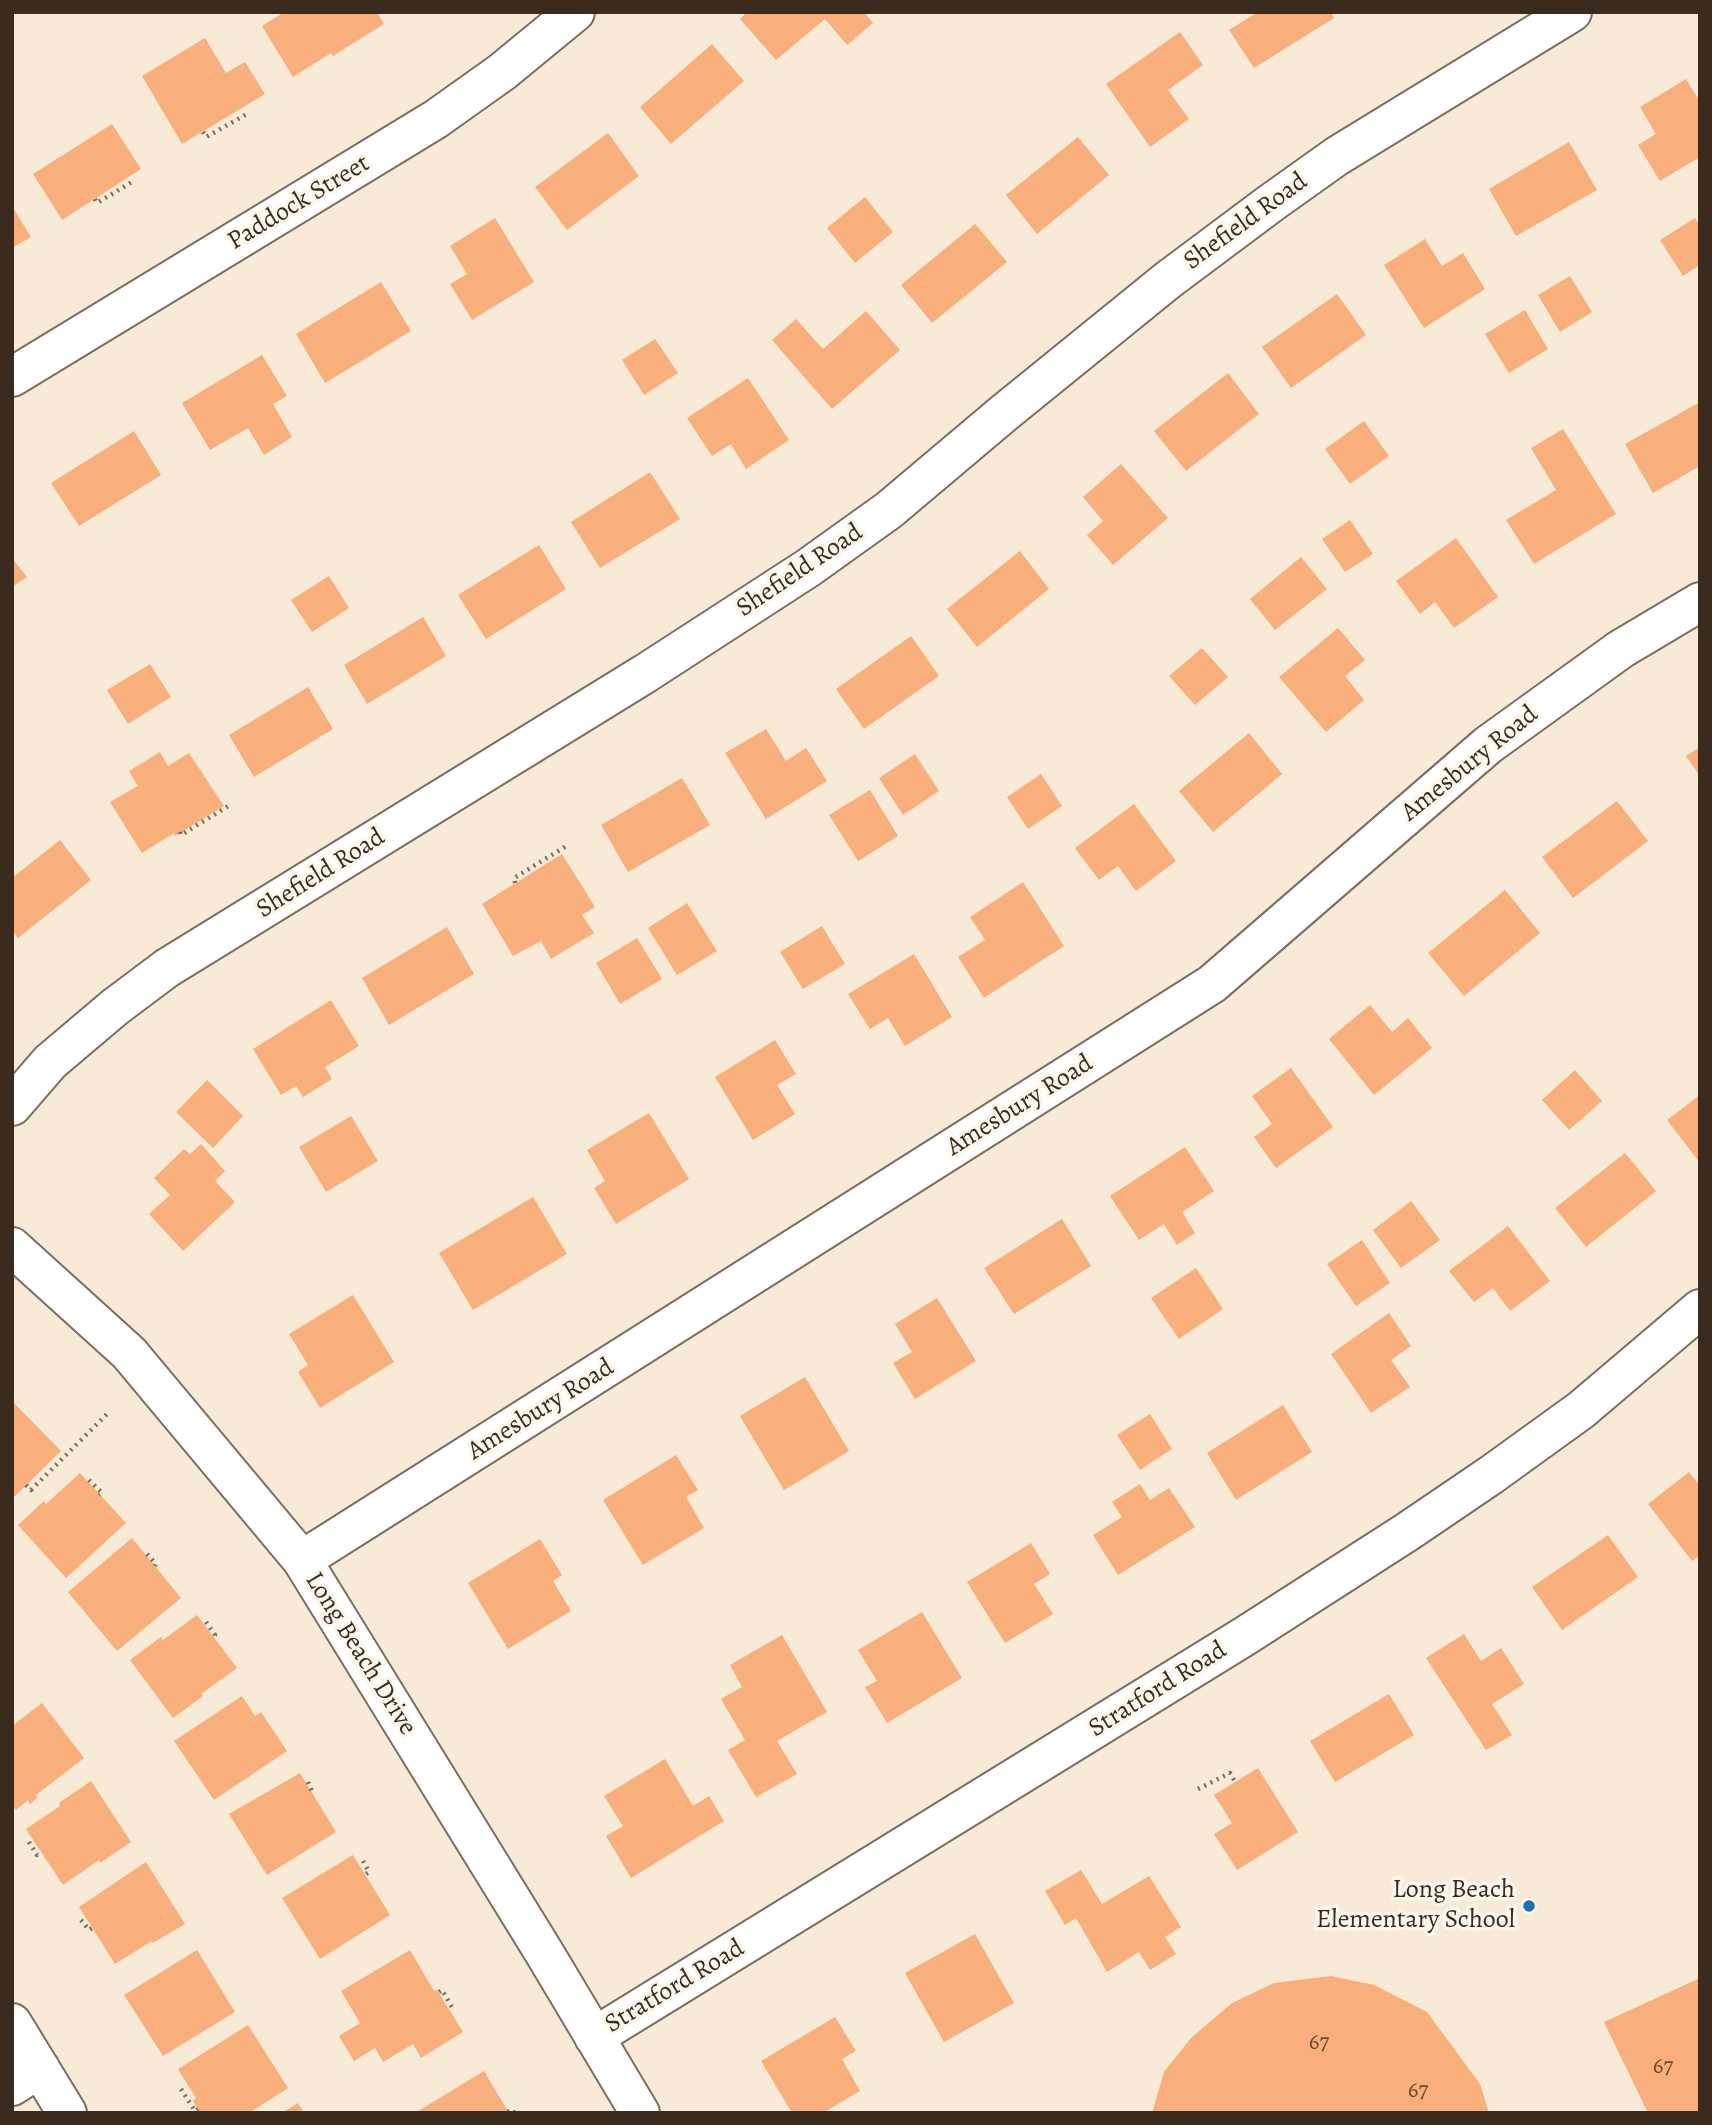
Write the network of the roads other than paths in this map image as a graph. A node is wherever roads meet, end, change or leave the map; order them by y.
1 (575, 12) edge
2 (1572, 12) edge
3 (12, 377) edge
4 (1700, 602) edge
5 (12, 1106) edge
6 (12, 1247) edge
7 (1700, 1309) edge
8 (302, 1560) junction
9 (12, 2023) edge
10 (594, 2037) junction
11 (26, 2077) edge
12 (67, 2113) edge
13 (639, 2113) edge

1 - 3 street, Paddock Street
2 - 5 street, Shefield Road
4 - 8 street, Amesbury Road
6 - 8 street, Long Beach Drive
7 - 10 street, Stratford Road
8 - 10 street, Long Beach Drive
9 - 11 street
10 - 13 street, Long Beach Drive
11 - 12 street

